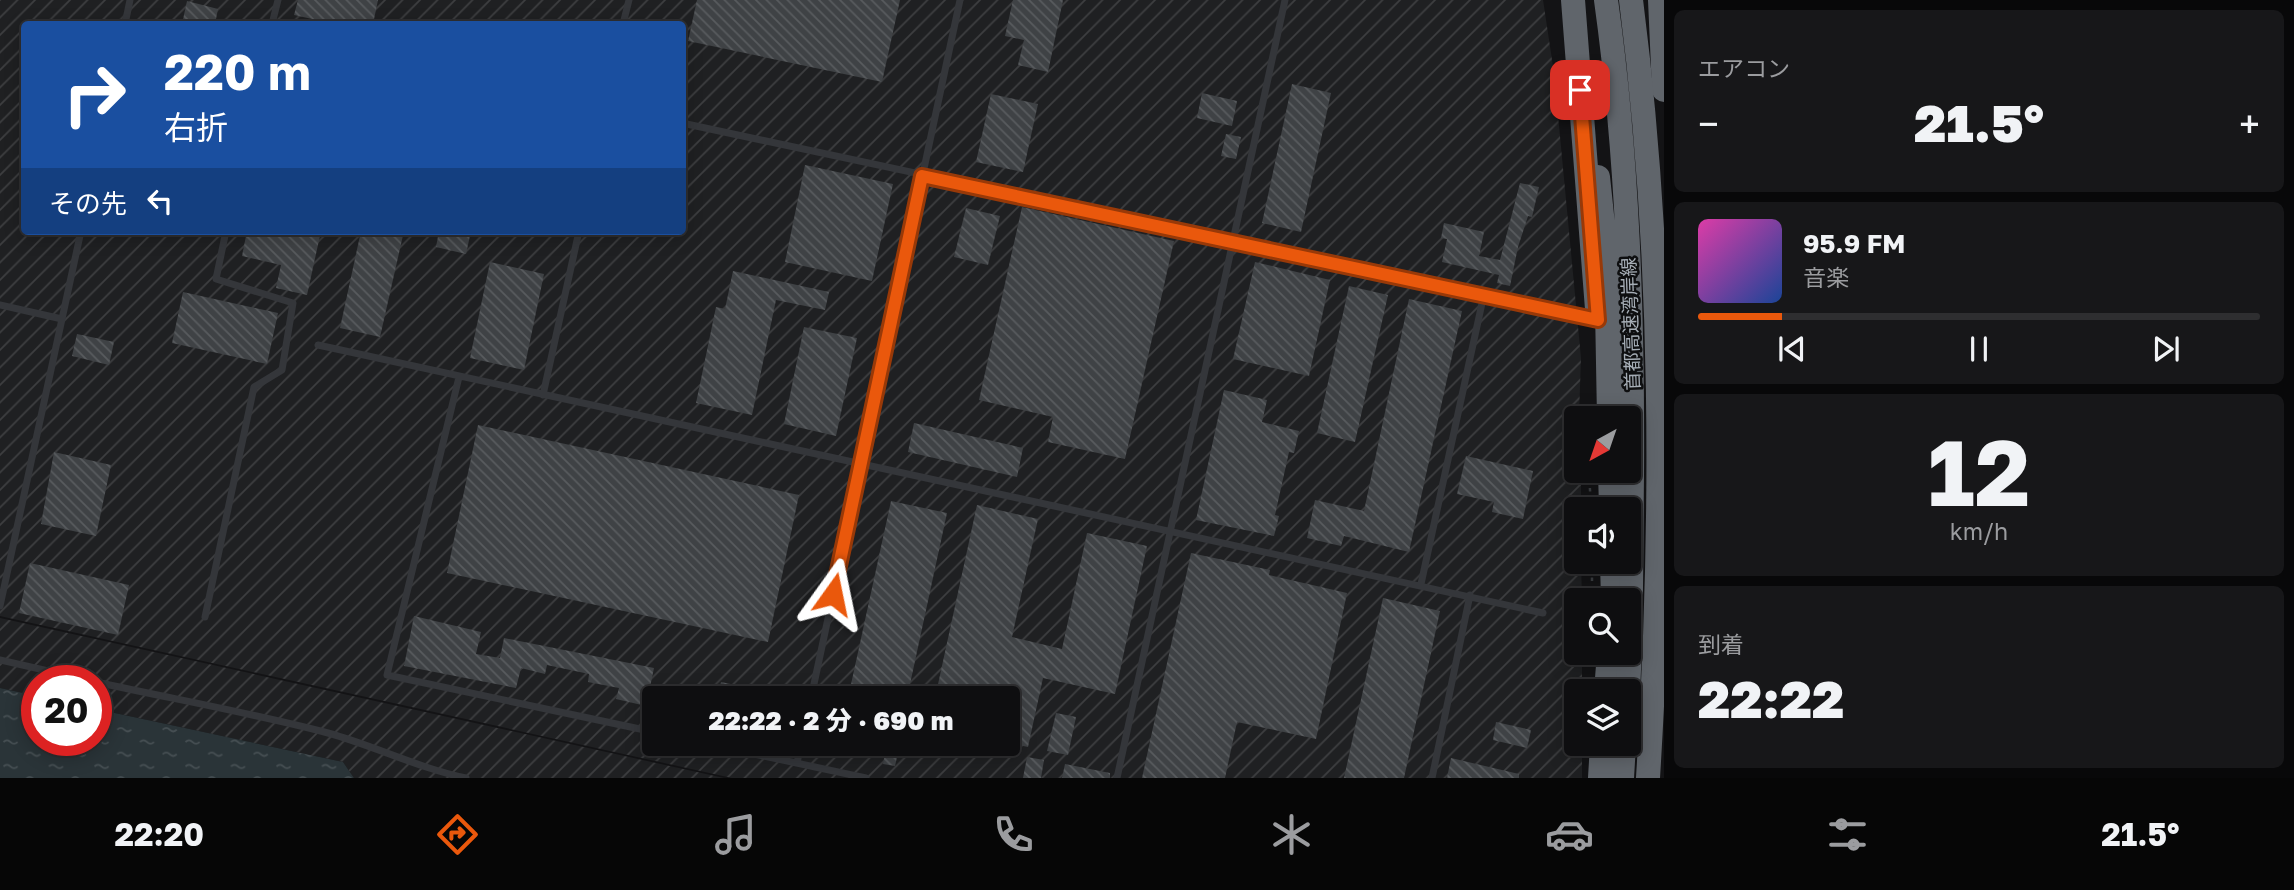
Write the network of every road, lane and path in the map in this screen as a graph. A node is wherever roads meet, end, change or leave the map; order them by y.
1 (130, 0) edge
2 (278, 0) edge
3 (629, 0) edge
4 (960, 0) edge
5 (1285, 0) edge
6 (1576, 0) edge
7 (1606, 0) edge
8 (1631, 0) edge
9 (1660, 0) edge
10 (126, 21) edge
11 (273, 21) edge
12 (625, 21) edge
13 (1664, 90) edge
14 (686, 124) edge
15 (922, 176) junction
16 (79, 235) edge
17 (225, 235) edge
18 (578, 235) edge
19 (1232, 241) junction
20 (1484, 294) junction
21 (0, 305) edge
22 (62, 319) junction
23 (1598, 320) junction
24 (318, 345) dead end
25 (459, 377) junction
26 (543, 395) junction
27 (1603, 406) edge
28 (1609, 406) edge
29 (861, 463) junction
30 (1172, 530) junction
31 (1421, 584) junction
32 (1470, 595) junction
33 (0, 606) edge
34 (1543, 613) dead end
35 (205, 617) dead end
36 (0, 660) edge
37 (22, 665) edge
38 (1629, 679) edge
39 (112, 685) edge
40 (814, 686) edge
41 (642, 729) edge
42 (764, 756) edge
43 (798, 756) edge
44 (1601, 756) edge
45 (1622, 756) edge
46 (797, 763) junction
47 (466, 778) edge
48 (866, 778) edge
49 (1117, 778) edge
50 (1432, 778) edge
51 (1600, 778) edge
52 (1622, 778) edge
53 (1648, 778) edge

1 - 10 lane
2 - 11 lane
3 - 12 lane
4 - 15 lane
5 - 19 lane
6 - 23 highway
6 - 28 highway, bridge
7 - 38 highway, 首都高速湾岸線, bridge
8 - 53 highway, 首都高速湾岸線, bridge
9 - 13 highway
14 - 15 lane
15 - 19 lane
15 - 29 lane
16 - 22 lane
17 - 35 lane
18 - 26 lane
19 - 20 lane
19 - 30 lane
20 - 23 lane
20 - 31 lane
21 - 22 lane
22 - 33 lane
23 - 27 highway
24 - 25 lane
25 - 26 lane
25 - 41 lane
26 - 29 lane
29 - 30 lane
29 - 40 lane
30 - 31 lane
30 - 49 lane
31 - 32 lane
32 - 34 lane
32 - 50 lane
36 - 37 lane
39 - 47 lane
42 - 46 lane
43 - 46 lane
44 - 51 highway
45 - 52 highway
46 - 48 lane

